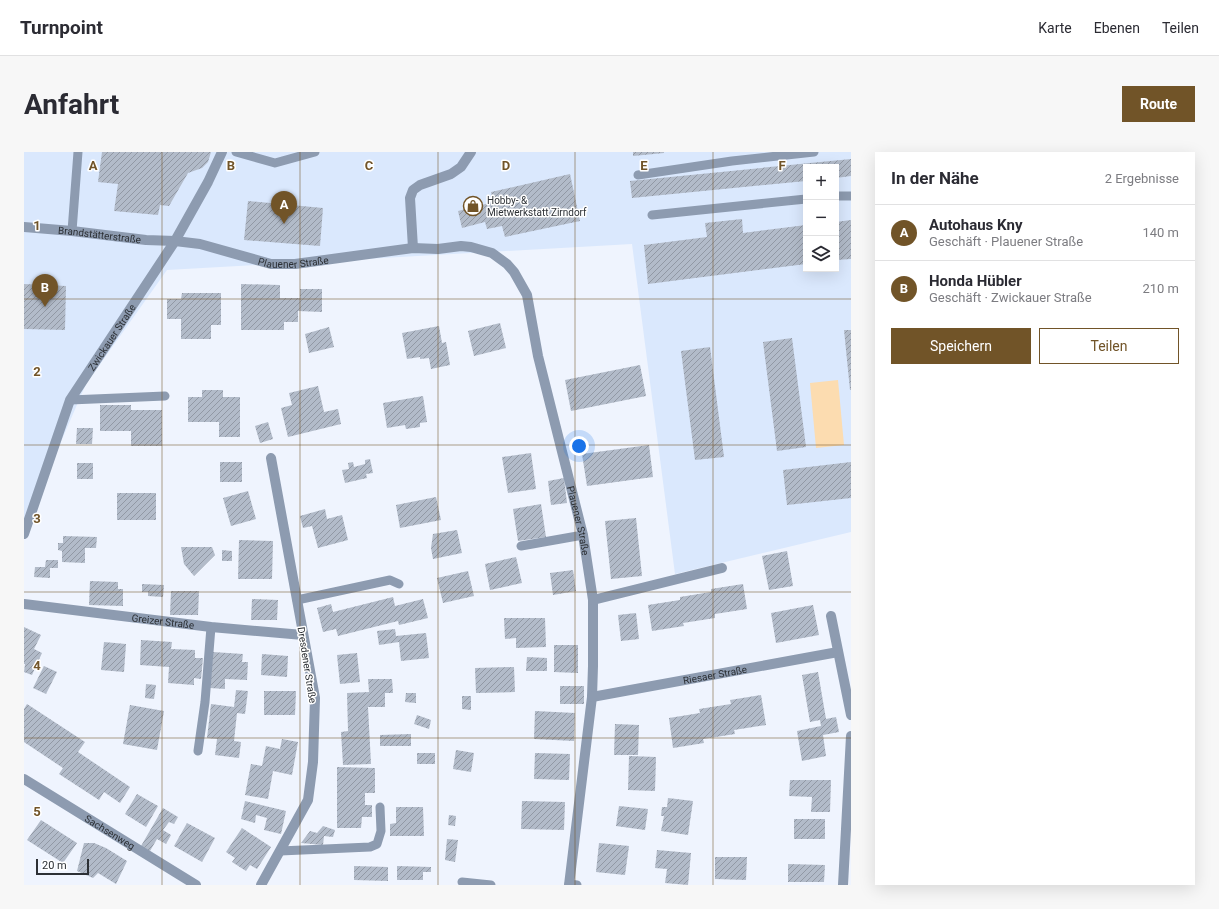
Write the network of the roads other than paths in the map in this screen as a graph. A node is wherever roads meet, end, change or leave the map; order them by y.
1 (78, 152) edge
2 (222, 152) edge
3 (236, 152) edge
4 (315, 152) edge
5 (471, 152) edge
6 (814, 152) edge
7 (250, 154) edge
8 (638, 174) dead end
9 (839, 196) edge
10 (851, 196) edge
11 (803, 200) edge
12 (652, 215) dead end
13 (24, 227) edge
14 (72, 231) junction
15 (175, 241) junction
16 (413, 248) junction
17 (165, 396) dead end
18 (70, 400) junction
19 (271, 458) dead end
20 (24, 534) edge
21 (583, 535) junction
22 (521, 546) dead end
23 (722, 568) dead end
24 (399, 584) dead end
25 (297, 600) junction
26 (593, 600) junction
27 (24, 604) edge
28 (831, 616) dead end
29 (211, 627) junction
30 (303, 635) junction
31 (838, 652) junction
32 (592, 697) junction
33 (851, 715) edge
34 (851, 736) edge
35 (198, 752) dead end
36 (24, 779) edge
37 (380, 807) dead end
38 (280, 850) junction
39 (462, 882) dead end
40 (196, 885) edge
41 (261, 885) edge
42 (491, 885) edge
43 (572, 885) edge
44 (843, 885) edge

1 - 14 lane
2 - 15 street, Zwickauer Straße
3 - 7 lane
4 - 7 lane
5 - 16 street
6 - 8 lane
9 - 10 lane
11 - 12 lane
13 - 14 street, Brandstätterstraße
14 - 15 street, Brandstätterstraße
15 - 16 street, Plauener Straße
15 - 18 street, Zwickauer Straße
16 - 21 street, Plauener Straße
17 - 18 lane
18 - 20 street, Zwickauer Straße
19 - 25 street, Dresdener Straße
21 - 22 lane
21 - 26 street, Plauener Straße
23 - 26 street
24 - 25 lane
25 - 30 street, Dresdener Straße
26 - 32 street, Plauener Straße
27 - 29 street, Greizer Straße
28 - 31 street
29 - 30 street, Greizer Straße
29 - 35 lane
30 - 38 street, Dresdener Straße
31 - 32 street, Riesaer Straße
31 - 33 street
32 - 43 street, Plauener Straße
34 - 44 street
36 - 40 street, Sachsenweg
37 - 38 lane
38 - 41 street, Dresdener Straße
39 - 42 lane

